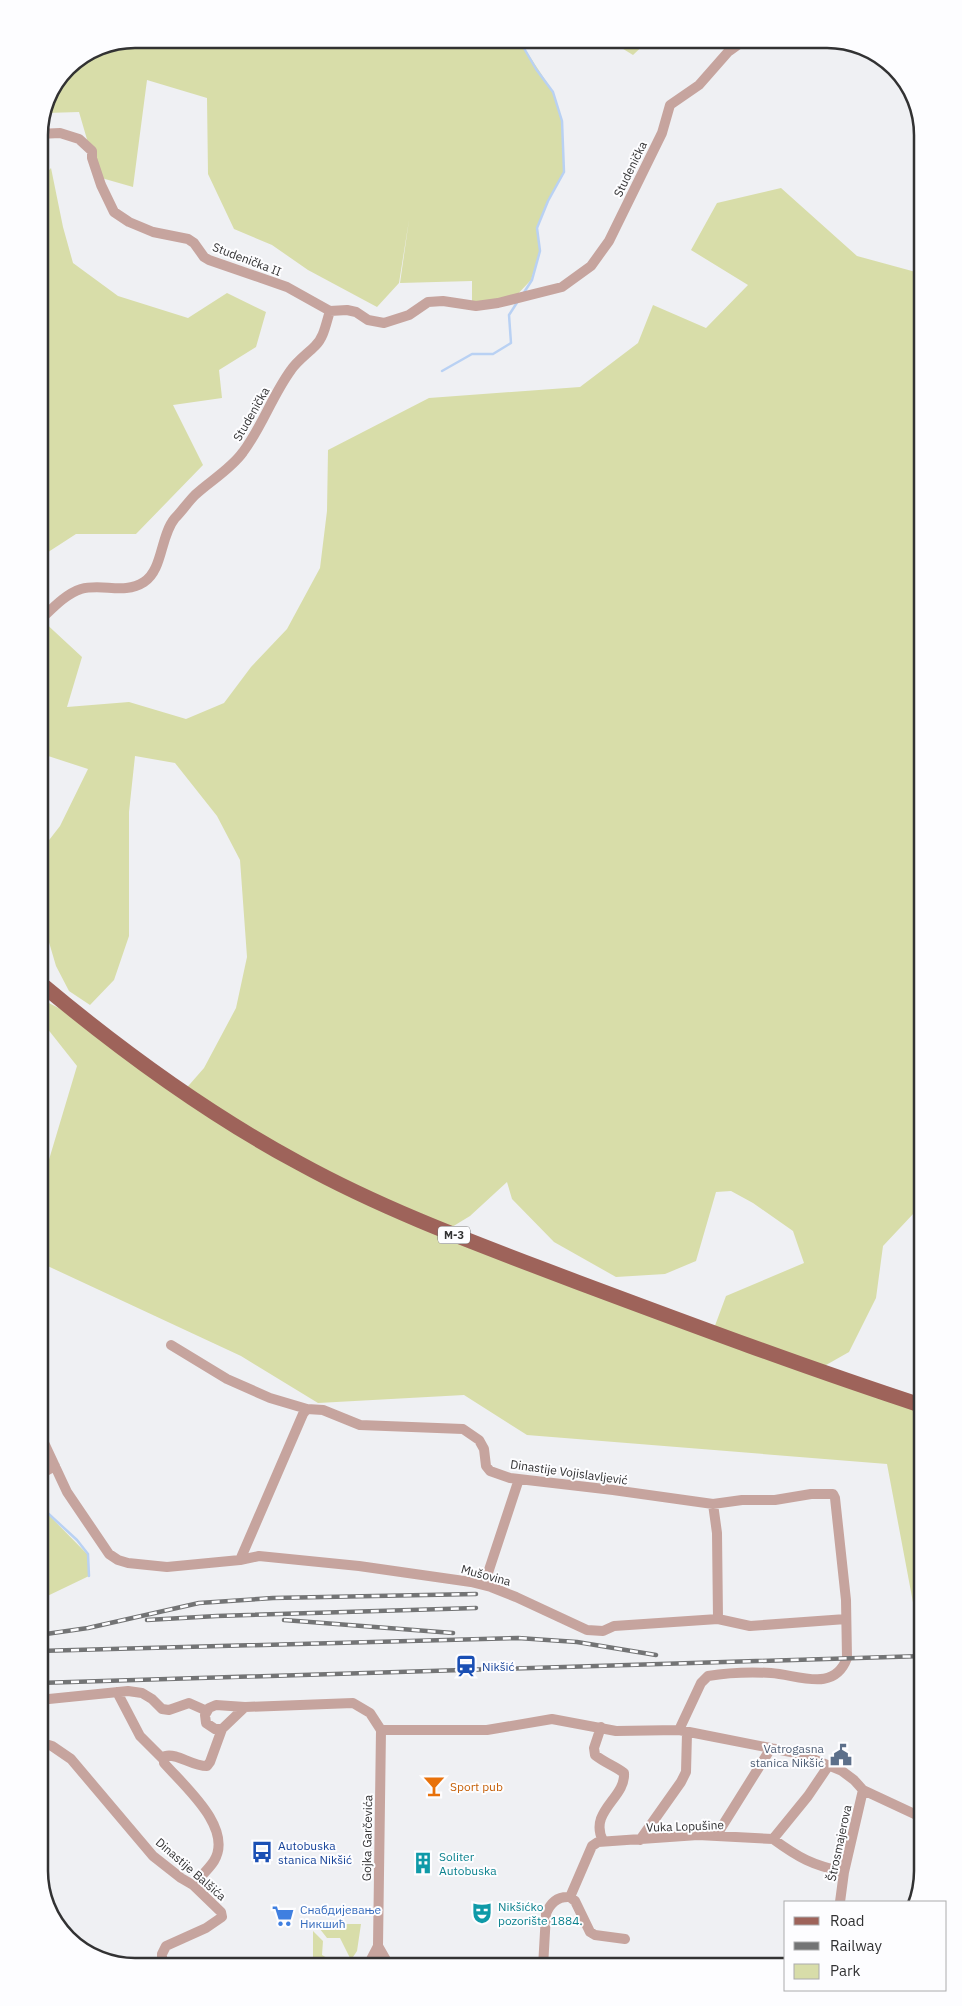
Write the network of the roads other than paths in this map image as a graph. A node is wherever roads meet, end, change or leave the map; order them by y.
1 (734, 48) edge
2 (48, 134) edge
3 (330, 312) junction
4 (48, 613) edge
5 (48, 989) edge
6 (171, 1344) dead end
7 (914, 1403) edge
8 (307, 1409) junction
9 (48, 1451) edge
10 (55, 1466) junction
11 (48, 1470) edge
12 (519, 1479) junction
13 (713, 1504) junction
14 (240, 1560) junction
15 (484, 1585) junction
16 (718, 1619) junction
17 (846, 1619) junction
18 (118, 1692) junction
19 (48, 1699) edge
20 (246, 1707) junction
21 (207, 1711) junction
22 (601, 1727) junction
23 (222, 1729) junction
24 (381, 1730) junction
25 (683, 1731) junction
26 (48, 1745) edge
27 (771, 1748) junction
28 (164, 1760) junction
29 (829, 1765) junction
30 (863, 1790) junction
31 (914, 1814) edge
32 (716, 1836) junction
33 (773, 1839) junction
34 (640, 1840) junction
35 (603, 1841) junction
36 (844, 1872) junction
37 (193, 1885) junction
38 (570, 1897) junction
39 (840, 1901) edge
40 (625, 1939) dead end
41 (378, 1946) junction
42 (162, 1958) edge
43 (372, 1958) edge
44 (385, 1958) edge
45 (544, 1958) edge

1 - 3 street, Studenička
2 - 3 street, Studenička II
3 - 4 street, Studenička
5 - 7 main road, M-3
6 - 8 street
8 - 12 street, Dinastije Vojislavljević
8 - 14 street
9 - 10 street
10 - 11 street
10 - 14 street
12 - 13 street, Dinastije Vojislavljević
12 - 15 street
13 - 16 street
13 - 17 street, Dinastije Vojislavljević
14 - 15 street, Mušovina
15 - 16 street, Mušovina
16 - 17 street
17 - 25 street
18 - 19 street
18 - 21 street
18 - 28 street
20 - 21 street
20 - 23 street
20 - 24 street
21 - 23 street
22 - 24 street
22 - 25 street
22 - 35 street
23 - 28 street
24 - 41 street, Gojka Garčevića
25 - 27 street
25 - 34 street
26 - 37 street, Dinastije Balšića
27 - 29 street
27 - 32 street
28 - 37 street
29 - 30 street
29 - 33 street
30 - 31 street
30 - 36 street, Štrosmajerova
32 - 33 street, Vuka Lopušine
32 - 34 street, Vuka Lopušine
33 - 36 street
34 - 35 street, Vuka Lopušine
35 - 38 street
36 - 39 street, Štrosmajerova
37 - 42 street, Dinastije Balšića
38 - 40 street
38 - 45 street
41 - 43 street
41 - 44 street

